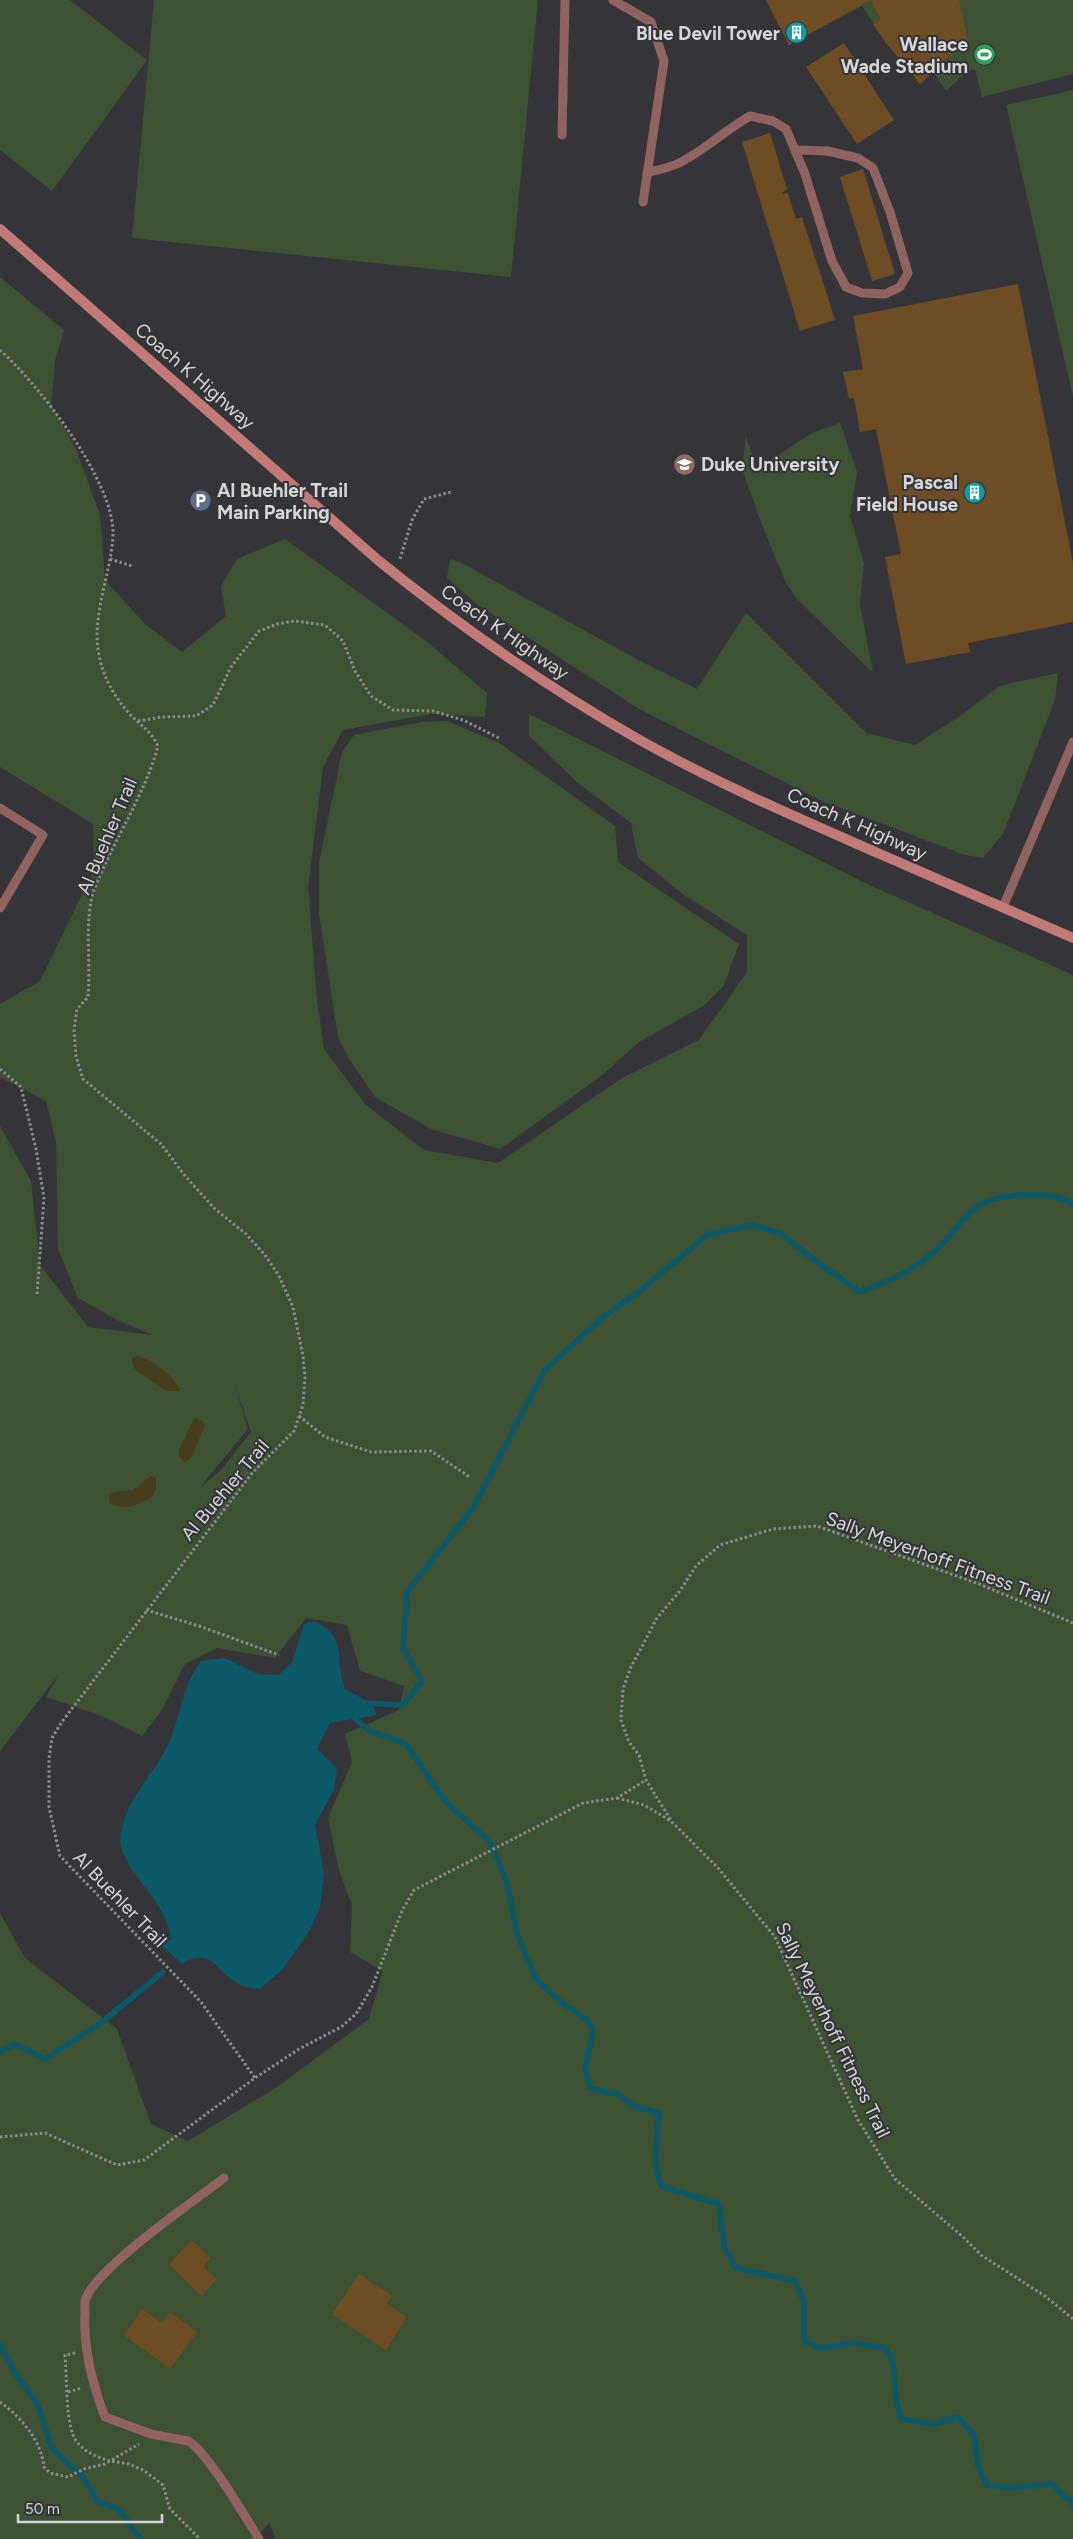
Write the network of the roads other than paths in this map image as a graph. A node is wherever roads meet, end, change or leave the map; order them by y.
1 (566, 0) edge
2 (613, 0) edge
3 (562, 135) dead end
4 (795, 150) junction
5 (647, 173) junction
6 (643, 202) dead end
7 (0, 229) edge
8 (1073, 742) edge
9 (0, 808) edge
10 (0, 908) edge
11 (1003, 908) junction
12 (1073, 938) edge
13 (224, 2178) dead end
14 (259, 2539) edge

1 - 3 lane
2 - 5 lane
4 - 4 lane
4 - 5 lane
5 - 6 lane
7 - 11 main road, Coach K Highway
8 - 11 lane
9 - 10 lane
11 - 12 main road, Coach K Highway
13 - 14 lane

